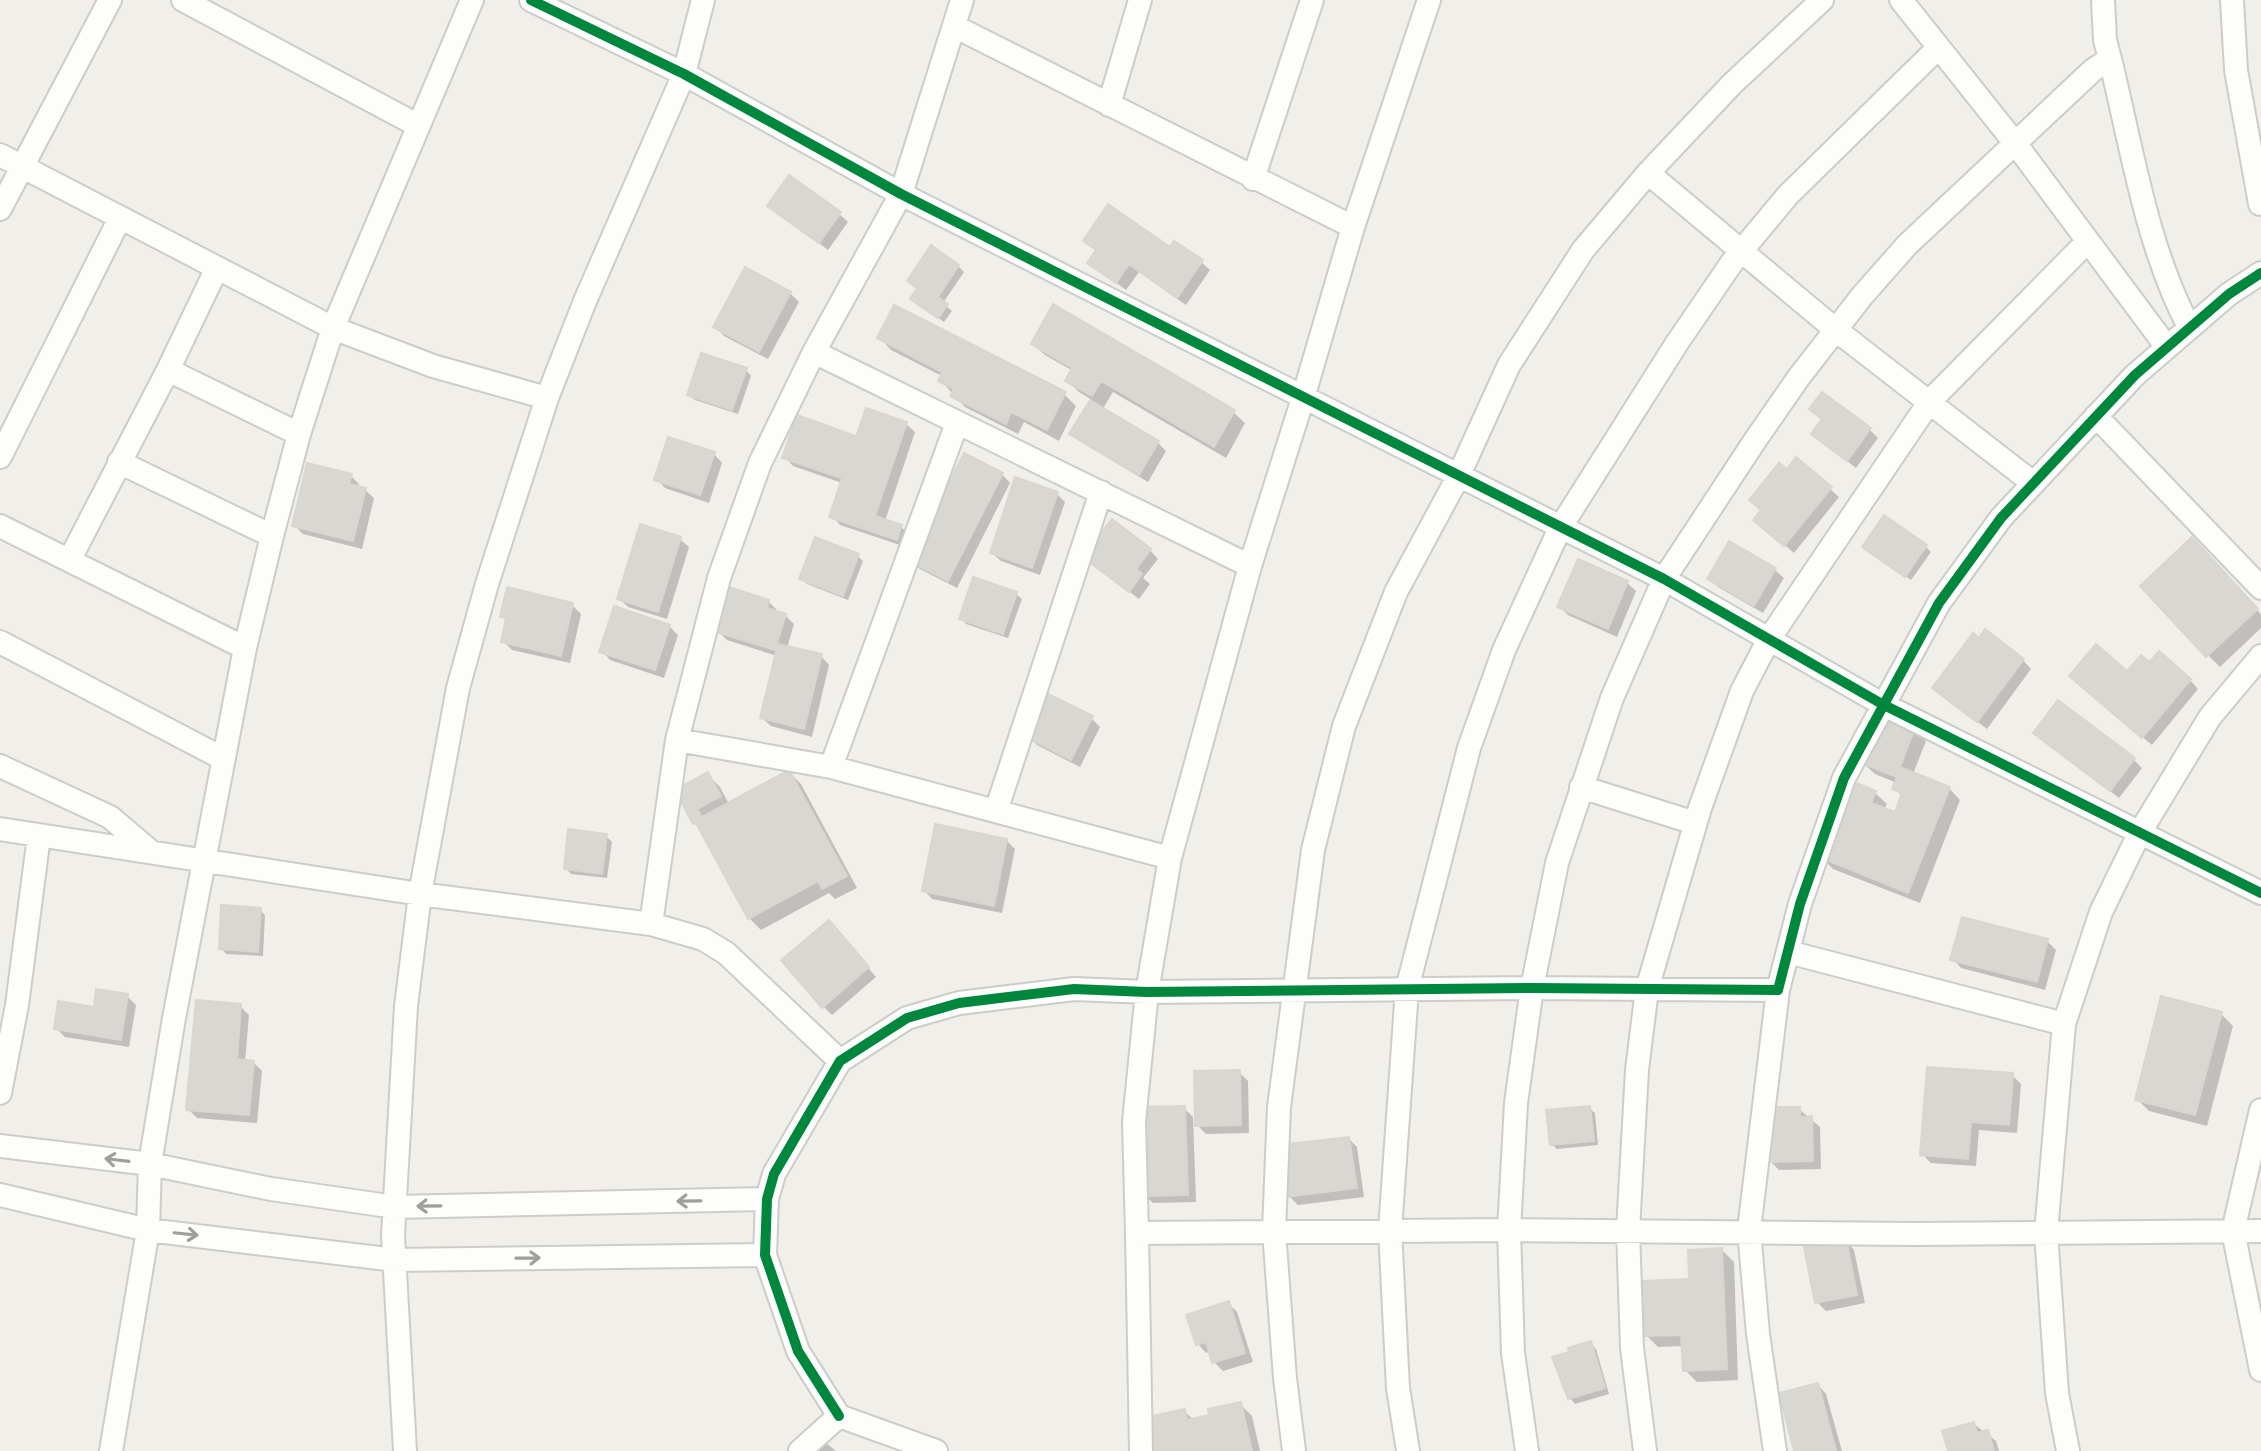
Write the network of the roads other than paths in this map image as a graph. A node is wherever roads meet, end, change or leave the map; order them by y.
1 (110, 0) edge
2 (183, 0) edge
3 (472, 0) edge
4 (531, 0) edge
5 (703, 0) edge
6 (962, 0) edge
7 (1140, 0) edge
8 (1312, 0) edge
9 (1429, 0) edge
10 (1822, 0) edge
11 (1901, 0) edge
12 (2103, 0) edge
13 (2232, 0) edge
14 (954, 26) junction
15 (1938, 48) junction
16 (2110, 59) junction
17 (684, 74) junction
18 (1109, 105) junction
19 (417, 125) junction
20 (2015, 143) junction
21 (0, 155) edge
22 (22, 166) junction
23 (1648, 173) junction
24 (1253, 179) junction
25 (901, 194) junction
26 (2260, 204) edge
27 (0, 209) edge
28 (120, 218) junction
29 (1353, 227) junction
30 (2087, 242) junction
31 (1741, 251) junction
32 (217, 268) junction
33 (2261, 273) edge
34 (2189, 327) junction
35 (333, 328) junction
36 (1836, 330) junction
37 (2166, 346) junction
38 (814, 352) junction
39 (168, 370) junction
40 (547, 398) junction
41 (1303, 398) junction
42 (1930, 401) junction
43 (2096, 416) junction
44 (957, 423) junction
45 (299, 434) junction
46 (0, 457) edge
47 (119, 462) junction
48 (1458, 477) junction
49 (2033, 483) junction
50 (1101, 492) junction
51 (0, 526) edge
52 (1560, 528) junction
53 (272, 536) junction
54 (70, 559) junction
55 (1250, 566) junction
56 (1664, 579) junction
57 (2261, 588) edge
58 (1769, 639) junction
59 (0, 642) edge
60 (245, 648) junction
61 (2261, 656) edge
62 (1882, 704) junction
63 (677, 740) junction
64 (224, 759) junction
65 (0, 766) edge
66 (831, 767) junction
67 (1581, 787) junction
68 (996, 811) junction
69 (1695, 823) junction
70 (0, 829) edge
71 (2139, 834) junction
72 (39, 836) junction
73 (150, 851) junction
74 (203, 858) junction
75 (1170, 858) junction
76 (2261, 893) edge
77 (420, 894) junction
78 (651, 924) junction
79 (1788, 952) junction
80 (1532, 988) junction
81 (1407, 989) junction
82 (1647, 989) junction
83 (1778, 990) junction
84 (1294, 991) junction
85 (1147, 992) junction
86 (8, 1001) edge
87 (2064, 1024) junction
88 (840, 1061) junction
89 (0, 1093) edge
90 (2261, 1110) edge
91 (0, 1146) edge
92 (150, 1164) junction
93 (0, 1195) edge
94 (767, 1199) junction
95 (395, 1207) junction
96 (148, 1230) junction
97 (1390, 1230) junction
98 (1509, 1230) junction
99 (1628, 1230) junction
100 (1749, 1230) junction
101 (1274, 1231) junction
102 (2233, 1231) junction
103 (2261, 1231) edge
104 (2046, 1232) junction
105 (1137, 1233) junction
106 (765, 1255) junction
107 (395, 1260) junction
108 (2261, 1370) edge
109 (839, 1416) junction
110 (111, 1451) edge
111 (405, 1451) edge
112 (800, 1451) edge
113 (936, 1451) edge
114 (1141, 1451) edge
115 (1294, 1451) edge
116 (1408, 1451) edge
117 (1527, 1451) edge
118 (1645, 1451) edge
119 (1775, 1451) edge
120 (2068, 1451) edge

1 - 22 street
2 - 19 street
3 - 19 street
4 - 17 street
5 - 17 street
6 - 14 street
7 - 18 street
8 - 24 street
9 - 29 street
10 - 23 street
11 - 15 street
12 - 16 street
13 - 26 street
14 - 18 street
14 - 25 street
15 - 20 street
15 - 31 street
16 - 20 street
16 - 34 street
17 - 25 street
17 - 40 street
18 - 24 street
19 - 35 street
20 - 30 street
20 - 36 street
21 - 22 street
22 - 27 street
22 - 28 street
23 - 31 street
23 - 48 street
24 - 29 street
25 - 38 street
25 - 41 street
28 - 32 street
28 - 46 street
29 - 41 street
30 - 37 street
30 - 42 street
31 - 36 street
31 - 52 street
32 - 35 street
32 - 39 street
33 - 34 street
34 - 37 street
35 - 40 street
35 - 45 street
36 - 42 street
36 - 56 street
37 - 43 street
38 - 44 street
38 - 63 street
39 - 45 street
39 - 47 street
40 - 77 street
41 - 48 street
41 - 55 street
42 - 49 street
42 - 58 street
43 - 49 street
43 - 57 street
44 - 50 street
44 - 66 street
45 - 53 street
47 - 53 street
47 - 54 street
48 - 52 street
48 - 84 street
49 - 62 street
50 - 55 street
50 - 68 street
51 - 54 street
52 - 56 street
52 - 81 street
53 - 60 street
54 - 60 street
55 - 75 street
56 - 58 street
56 - 67 street
58 - 62 street
58 - 69 street
59 - 64 street
60 - 64 street
61 - 71 street
62 - 71 street
62 - 79 street
63 - 66 street
63 - 78 street
64 - 74 street
65 - 73 street
66 - 68 street
67 - 69 street
67 - 80 street
68 - 75 street
69 - 82 street
70 - 72 street
71 - 76 street
71 - 87 street
72 - 73 street
72 - 86 street
73 - 74 street
74 - 77 street
74 - 92 street
75 - 85 street
77 - 78 street
77 - 95 street
78 - 88 street
79 - 83 street
79 - 87 street
80 - 81 street
80 - 82 street
80 - 98 street
81 - 84 street
81 - 97 street
82 - 83 street
82 - 99 street
83 - 100 street
84 - 85 street
84 - 101 street
85 - 88 street
85 - 105 street
86 - 89 street
87 - 104 street
88 - 94 street
90 - 102 street
92 -> 91 street
92 - 95 street
92 - 96 street
93 - 96 street
94 -> 95 street
94 - 106 street
95 - 107 street
96 -> 107 street
96 - 110 street
97 - 98 street
97 - 101 street
97 - 116 street
98 - 99 street
98 - 117 street
99 - 100 street
99 - 118 street
100 - 104 street
100 - 119 street
101 - 105 street
101 - 115 street
102 - 103 street
102 - 104 street
102 - 108 street
104 - 120 street
105 - 114 street
107 -> 106 street
106 - 109 street
107 - 111 street
109 - 112 street
109 - 113 street

